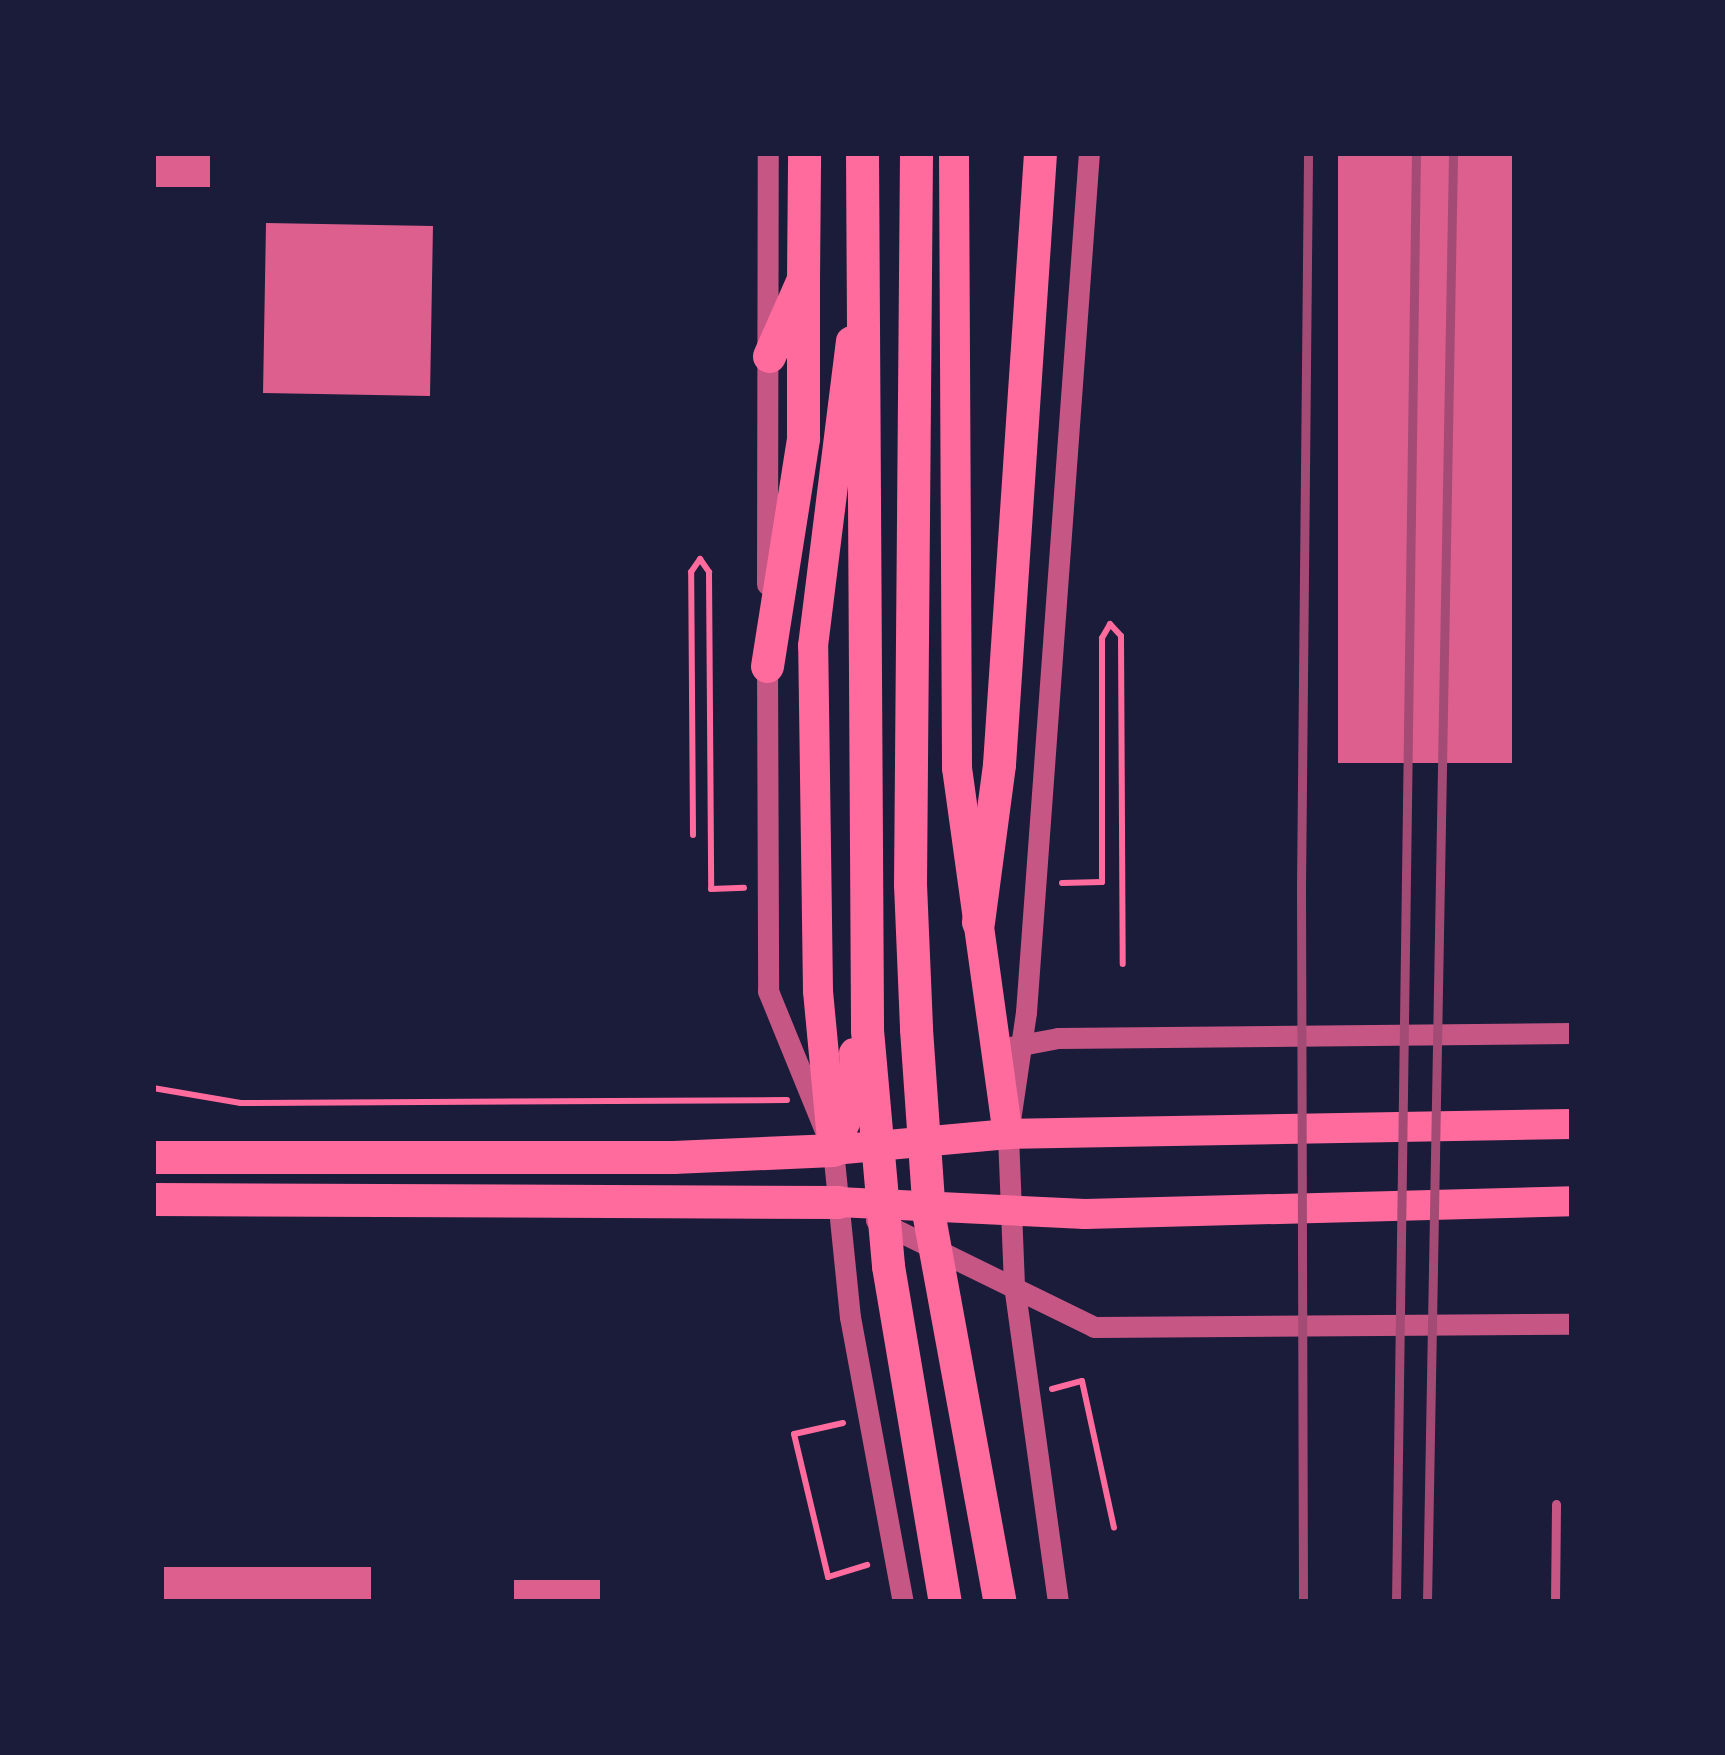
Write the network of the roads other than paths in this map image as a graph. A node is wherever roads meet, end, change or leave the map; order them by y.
1 (768, 153) edge
2 (804, 153) edge
3 (850, 153) edge
4 (862, 153) edge
5 (916, 153) edge
6 (955, 153) edge
7 (1040, 153) edge
8 (1089, 153) edge
9 (803, 279) junction
10 (850, 340) junction
11 (770, 356) junction
12 (803, 438) junction
13 (813, 646) junction
14 (766, 666) junction
15 (978, 922) junction
16 (1572, 1033) edge
17 (1011, 1046) junction
18 (1572, 1124) edge
19 (1008, 1134) junction
20 (833, 1150) junction
21 (153, 1157) edge
22 (153, 1199) edge
23 (1572, 1201) edge
24 (838, 1202) junction
25 (1011, 1212) junction
26 (1013, 1285) junction
27 (1572, 1324) edge
28 (1556, 1504) dead end
29 (903, 1602) edge
30 (945, 1602) edge
31 (1000, 1602) edge
32 (1058, 1602) edge
33 (1555, 1602) edge

1 - 11 street
2 - 9 highway
3 - 10 main road
4 - 30 highway
5 - 31 highway
6 - 15 main road
7 - 15 highway
8 - 17 street
9 - 11 highway
9 - 12 highway
10 - 13 main road
10 - 20 main road
11 - 14 street
12 - 13 main road
12 - 14 highway
13 - 20 main road
14 - 20 street
15 - 17 main road
16 - 17 street
17 - 19 main road
18 - 19 main road
19 - 20 main road
19 - 25 street
20 - 21 highway
20 - 24 street
22 - 24 highway
23 - 25 main road
24 - 25 main road
24 - 26 street
24 - 29 street
25 - 26 street
26 - 27 street
26 - 32 street
28 - 33 lane

